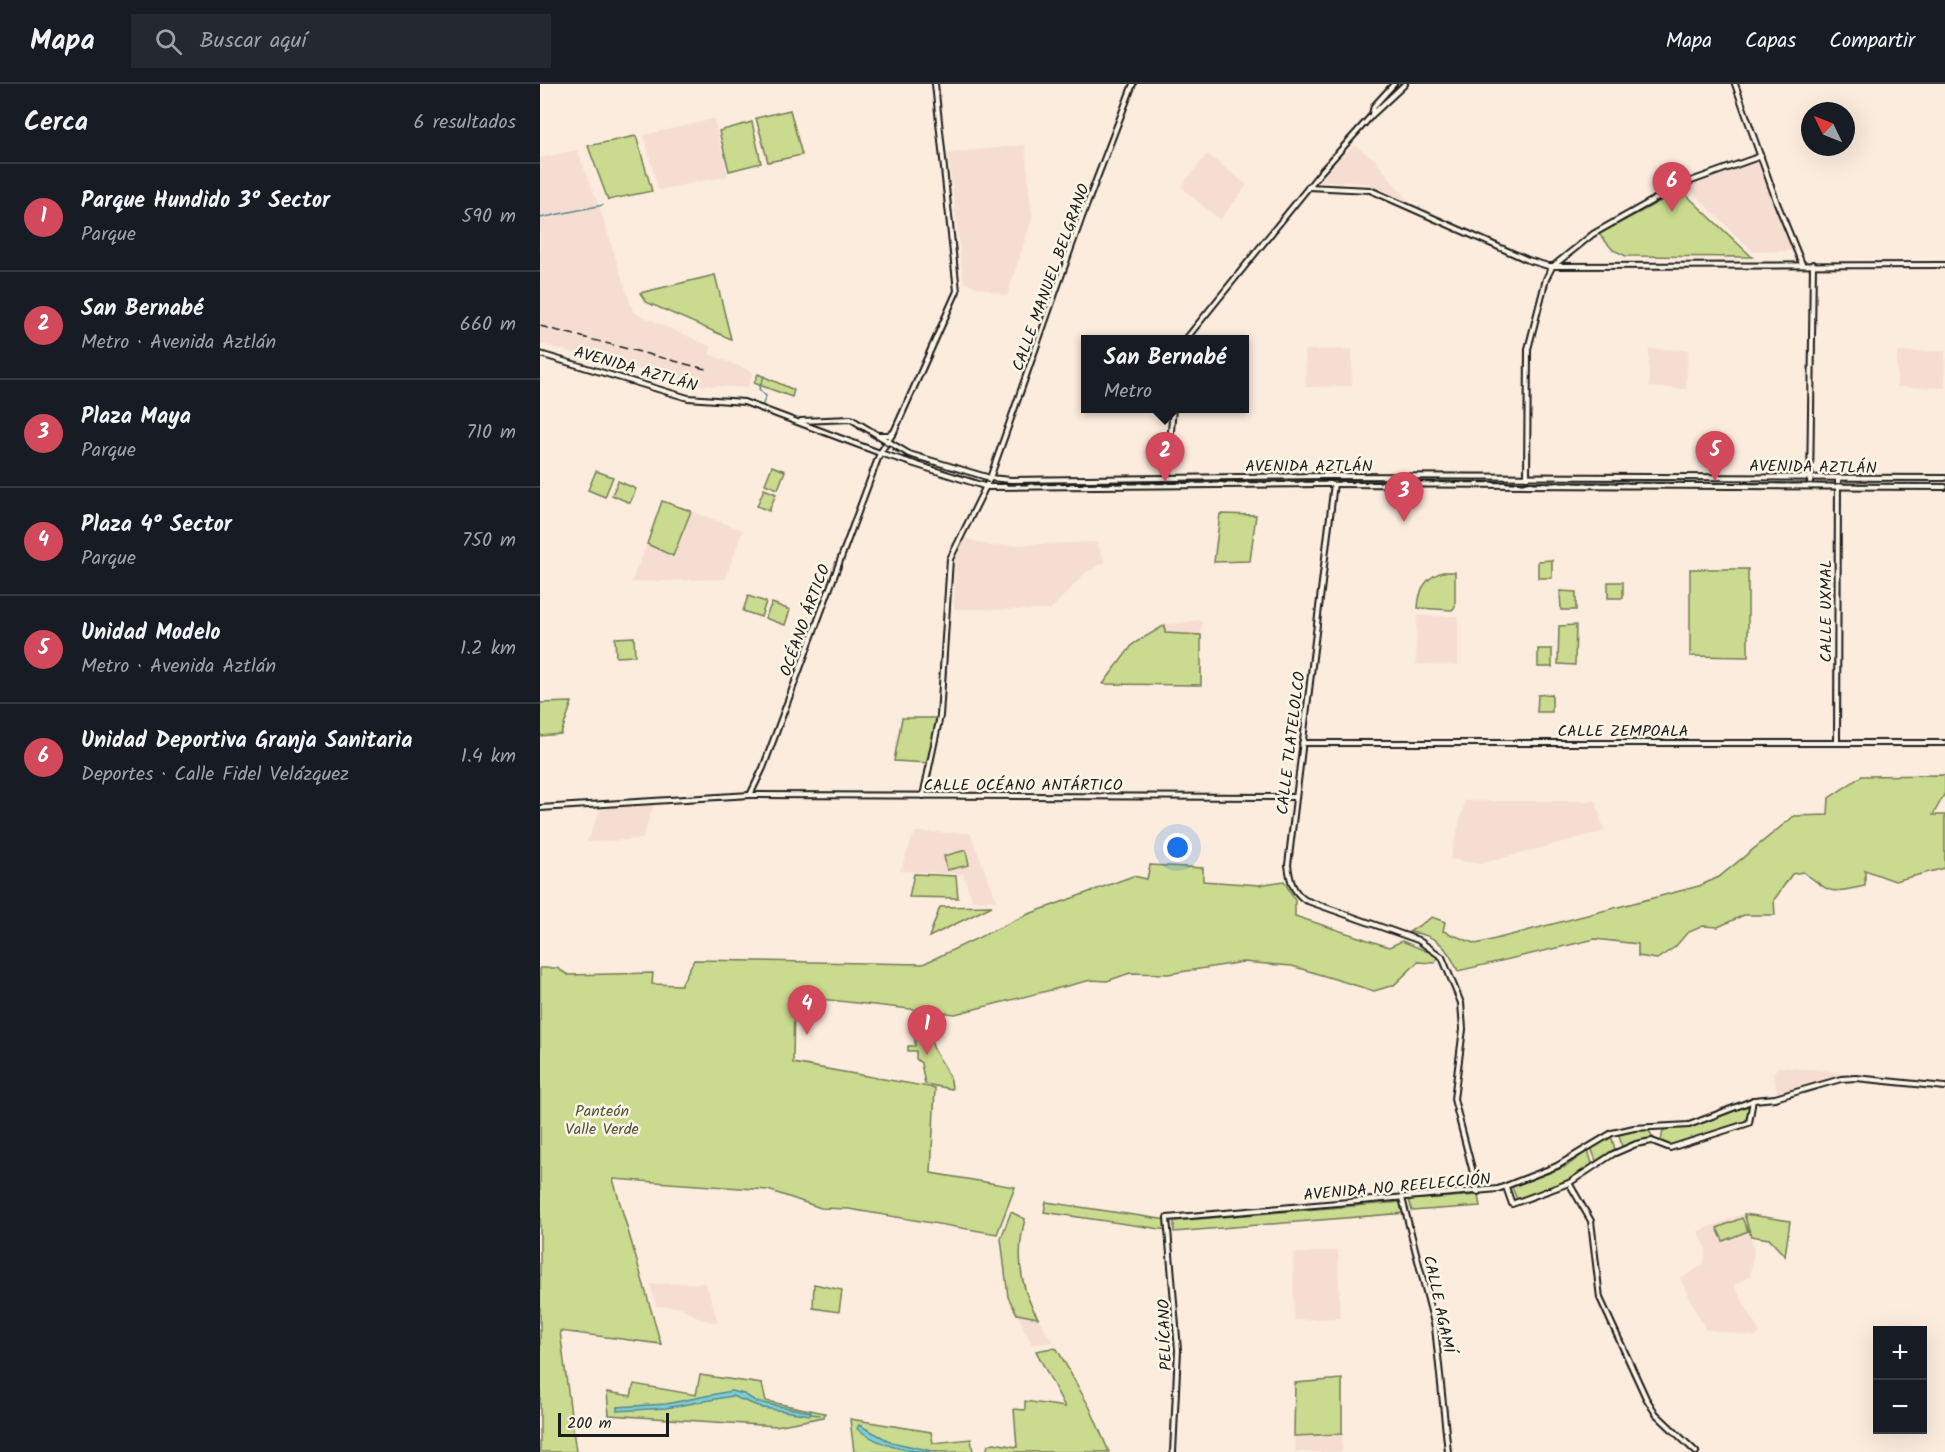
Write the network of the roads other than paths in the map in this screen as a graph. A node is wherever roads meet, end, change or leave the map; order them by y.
1 (935, 84) edge
2 (1133, 84) edge
3 (1394, 84) edge
4 (1405, 84) edge
5 (1735, 84) edge
6 (1372, 115) junction
7 (1761, 156) junction
8 (1308, 187) junction
9 (1802, 264) junction
10 (1813, 264) junction
11 (1945, 265) edge
12 (1552, 267) junction
13 (1189, 335) edge
14 (540, 354) edge
15 (1173, 413) edge
16 (794, 421) junction
17 (894, 432) junction
18 (875, 434) junction
19 (888, 443) junction
20 (880, 453) junction
21 (1167, 477) junction
22 (1334, 477) junction
23 (1527, 477) junction
24 (990, 478) junction
25 (1811, 478) junction
26 (1838, 478) junction
27 (1945, 478) edge
28 (1334, 484) junction
29 (1810, 486) junction
30 (1838, 486) junction
31 (987, 487) junction
32 (1945, 487) edge
33 (1302, 743) junction
34 (1837, 743) junction
35 (1945, 743) edge
36 (750, 795) junction
37 (923, 796) junction
38 (1296, 797) junction
39 (540, 808) edge
40 (1945, 1087) edge
41 (1754, 1100) junction
42 (1569, 1183) junction
43 (1506, 1187) junction
44 (1478, 1192) junction
45 (1402, 1198) junction
46 (1167, 1218) joint
47 (1173, 1452) edge
48 (1448, 1452) edge
49 (1696, 1452) edge

1 - 17 street, OCÉANO ÁRTICO
2 - 24 street, CALLE MANUEL BELGRANO
3 - 6 street
4 - 6 street
5 - 7 street
6 - 8 street
7 - 9 street
7 - 12 street
8 - 12 street
8 - 13 street
9 - 10 street
9 - 12 street
10 - 11 street
10 - 25 street
12 - 23 street
14 - 16 street, AVENIDA AZTLÁN
15 - 21 street
16 - 18 street, AVENIDA AZTLÁN
16 - 20 street, AVENIDA AZTLÁN
17 - 18 street
17 - 19 street, OCÉANO ÁRTICO
18 - 19 street, AVENIDA AZTLÁN
19 - 20 street, OCÉANO ÁRTICO
19 - 24 street, AVENIDA AZTLÁN
20 - 31 street, AVENIDA AZTLÁN
20 - 36 street, OCÉANO ÁRTICO
21 - 22 street, AVENIDA AZTLÁN
21 - 24 street, AVENIDA AZTLÁN
22 - 23 street, AVENIDA AZTLÁN
22 - 28 street, CALLE TLATELOLCO
23 - 25 street, AVENIDA AZTLÁN
24 - 31 street, CALLE MANUEL BELGRANO
25 - 26 street, AVENIDA AZTLÁN
25 - 29 street
26 - 27 street, AVENIDA AZTLÁN
26 - 30 street, CALLE UXMAL
28 - 29 street, AVENIDA AZTLÁN
28 - 31 street, AVENIDA AZTLÁN
28 - 33 street, CALLE TLATELOLCO
29 - 30 street, AVENIDA AZTLÁN
30 - 32 street, AVENIDA AZTLÁN
30 - 34 street, CALLE UXMAL
31 - 37 street, CALLE MANUEL BELGRANO
33 - 34 street, CALLE ZEMPOALA
33 - 38 street, CALLE TLATELOLCO
34 - 35 street, CALLE ZEMPOALA
36 - 37 street, CALLE OCÉANO ANTÁRTICO
36 - 39 street, CALLE OCÉANO ANTÁRTICO
37 - 38 street, CALLE OCÉANO ANTÁRTICO
38 - 44 street, CALLE TLATELOLCO
40 - 41 street, AVENIDA NO REELECCIÓN
41 - 42 street
41 - 43 street, AVENIDA NO REELECCIÓN
42 - 43 street
42 - 49 street
43 - 44 street, AVENIDA NO REELECCIÓN
44 - 45 street, AVENIDA NO REELECCIÓN
45 - 46 street, AVENIDA NO REELECCIÓN
45 - 48 street, CALLE AGAMÍ
46 - 47 street, PELÍCANO

